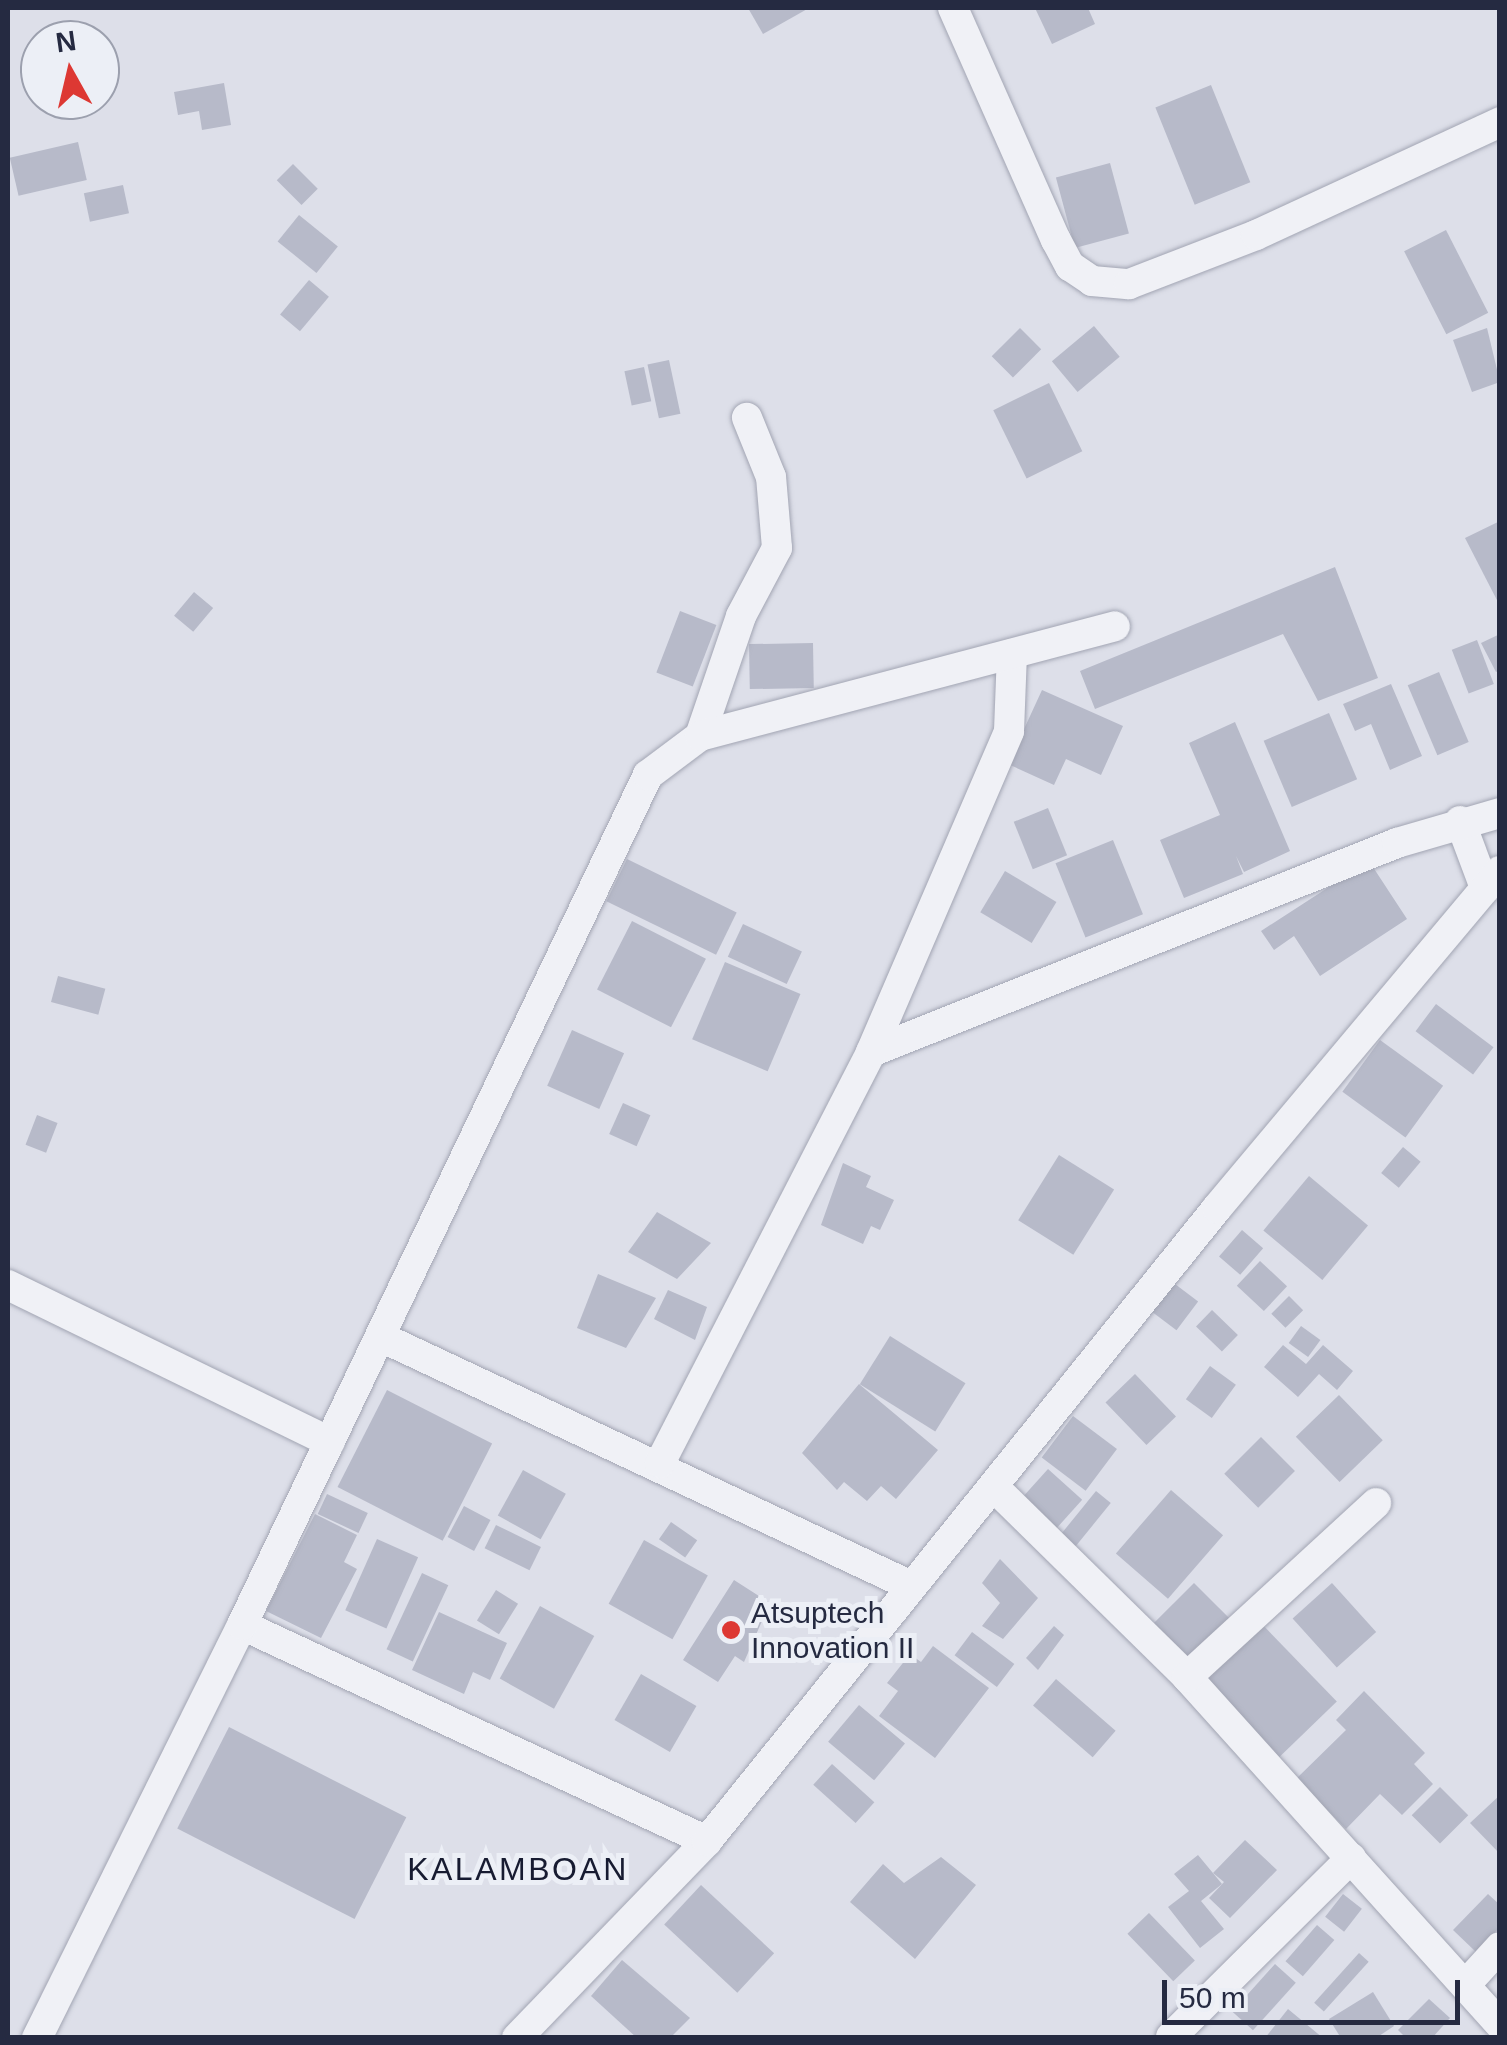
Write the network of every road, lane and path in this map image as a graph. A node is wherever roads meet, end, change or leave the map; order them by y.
1 (963, 11) edge
2 (1500, 122) edge
3 (747, 418) dead end
4 (1115, 626) dead end
5 (1012, 654) junction
6 (700, 736) junction
7 (1500, 813) edge
8 (1460, 821) junction
9 (1492, 879) edge
10 (870, 1052) junction
11 (8, 1285) edge
12 (380, 1337) junction
13 (330, 1442) junction
14 (660, 1463) junction
15 (995, 1488) junction
16 (1376, 1503) dead end
17 (911, 1586) junction
18 (242, 1625) junction
19 (1187, 1677) junction
20 (707, 1842) junction
21 (1351, 1858) junction
22 (1500, 1947) edge
23 (1468, 1982) junction
24 (1493, 2028) edge
25 (1171, 2037) edge
26 (37, 2038) edge
27 (517, 2038) edge

1 - 2 street
3 - 6 street
4 - 5 street
5 - 6 street
5 - 10 street
6 - 12 street
7 - 8 street
8 - 9 street
8 - 10 street
9 - 15 street
10 - 14 street
11 - 13 street
12 - 13 street
12 - 14 street
13 - 18 street
14 - 17 street
15 - 17 street
15 - 19 street
16 - 19 street
17 - 20 street
18 - 20 street
18 - 26 street
19 - 21 street
20 - 27 street
21 - 23 street
21 - 25 street
22 - 23 street
23 - 24 street

